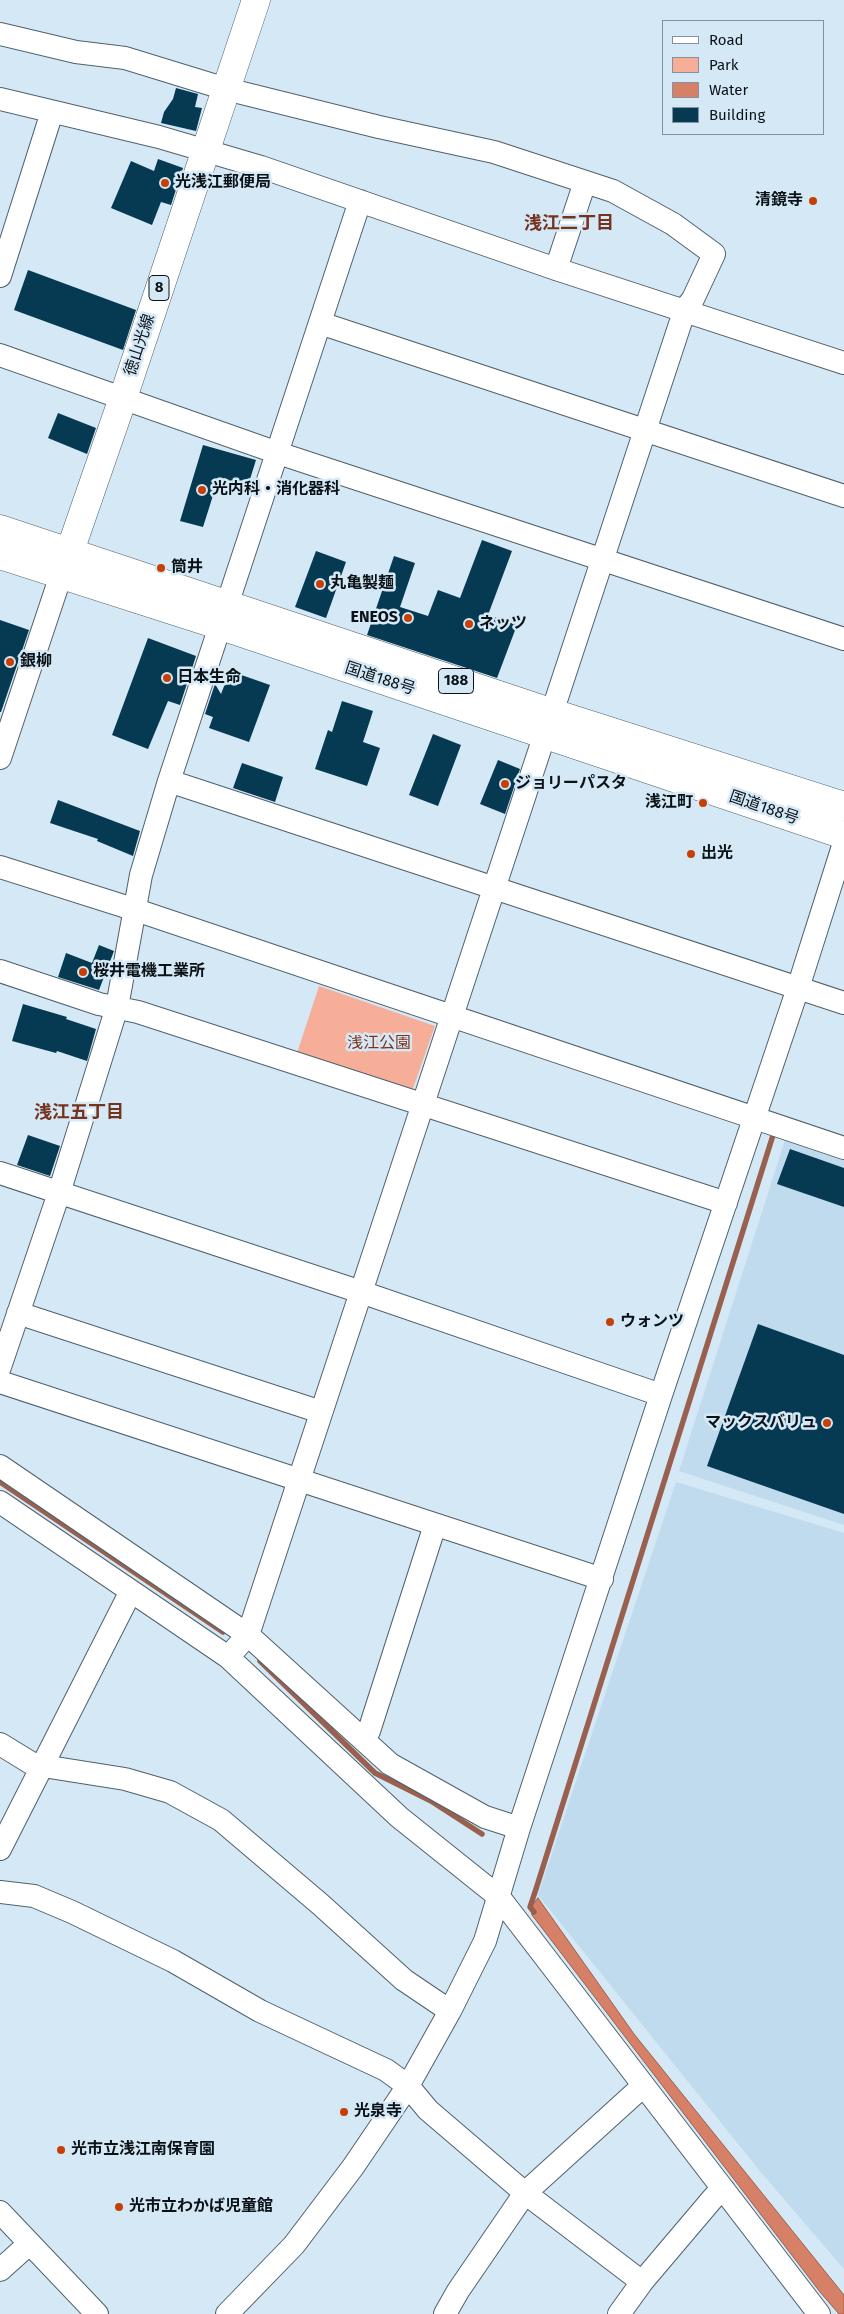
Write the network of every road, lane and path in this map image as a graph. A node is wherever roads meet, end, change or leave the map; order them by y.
1 (256, 0) edge
2 (0, 34) edge
3 (226, 89) junction
4 (0, 99) edge
5 (52, 112) junction
6 (207, 151) junction
7 (585, 182) junction
8 (360, 201) junction
9 (556, 269) junction
10 (0, 276) edge
11 (685, 309) junction
12 (320, 323) junction
13 (0, 355) edge
14 (844, 363) edge
15 (123, 398) junction
16 (646, 430) junction
17 (278, 453) junction
18 (844, 496) edge
19 (0, 529) edge
20 (0, 555) edge
21 (603, 560) junction
22 (66, 564) junction
23 (224, 615) junction
24 (844, 638) edge
25 (9, 702) edge
26 (549, 723) junction
27 (0, 758) edge
28 (169, 781) junction
29 (844, 806) edge
30 (844, 835) edge
31 (844, 843) edge
32 (0, 867) edge
33 (494, 889) junction
34 (136, 910) junction
35 (0, 972) edge
36 (798, 988) junction
37 (844, 1003) edge
38 (117, 1007) junction
39 (453, 1017) junction
40 (424, 1104) junction
41 (754, 1118) junction
42 (844, 1148) edge
43 (0, 1173) edge
44 (59, 1193) junction
45 (726, 1203) junction
46 (361, 1292) junction
47 (18, 1313) junction
48 (0, 1367) edge
49 (0, 1382) edge
50 (661, 1395) junction
51 (321, 1412) junction
52 (0, 1466) edge
53 (300, 1479) junction
54 (0, 1502) edge
55 (435, 1525) junction
56 (602, 1579) junction
57 (131, 1591) junction
58 (248, 1635) junction
59 (228, 1657) junction
60 (364, 1740) junction
61 (0, 1744) edge
62 (43, 1766) junction
63 (519, 1828) junction
64 (0, 1849) edge
65 (0, 1892) edge
66 (499, 1897) junction
67 (450, 2011) junction
68 (408, 2086) junction
69 (643, 2086) junction
70 (724, 2190) junction
71 (525, 2193) junction
72 (0, 2212) edge
73 (29, 2244) junction
74 (0, 2270) edge
75 (642, 2282) junction
76 (96, 2314) edge
77 (226, 2314) edge
78 (445, 2314) edge
79 (619, 2314) edge
80 (819, 2314) edge

1 - 3 main road, 徳山光線 / 8
2 - 3 street
3 - 6 main road, 徳山光線 / 8
3 - 7 street
4 - 5 street
5 - 6 street
5 - 10 street
6 - 8 street
6 - 15 main road, 徳山光線 / 8
7 - 9 street
7 - 11 street
8 - 9 street
8 - 12 street
9 - 11 street
11 - 14 street
11 - 16 street
12 - 16 street
12 - 17 street
13 - 15 street
15 - 17 street
15 - 22 main road, 徳山光線 / 8
16 - 18 street
16 - 21 street
17 - 21 street
17 - 23 street
19 - 22 main road, 国道188号 / 188
20 - 22 main road, 国道188号 / 188
21 - 24 street
21 - 26 street
22 - 23 main road, 国道188号 / 188
22 - 25 street
23 - 26 main road, 国道188号 / 188
23 - 28 street
25 - 27 street
26 - 29 main road, 国道188号 / 188
26 - 30 main road, 国道188号 / 188
26 - 33 street
28 - 33 street
28 - 34 street
31 - 36 street
32 - 34 street
33 - 36 street
33 - 39 street
34 - 38 street
34 - 39 street
35 - 38 street
36 - 37 street
36 - 41 street
38 - 40 street
38 - 44 street
39 - 40 street
39 - 41 street
40 - 45 street
40 - 46 street
41 - 42 street
41 - 45 street
43 - 44 street
44 - 46 street
44 - 47 street
45 - 50 street
46 - 50 street
46 - 51 street
47 - 48 street
47 - 51 street
49 - 53 street
50 - 56 street
51 - 53 street
52 - 58 street
53 - 55 street
53 - 58 street
54 - 57 street
55 - 56 street
55 - 60 street
56 - 63 street
57 - 59 street
57 - 62 street
58 - 59 street
58 - 60 street
59 - 66 street
60 - 63 street
61 - 62 street
62 - 64 street
62 - 67 street
63 - 66 street
65 - 68 street
66 - 67 street
66 - 69 street
67 - 68 street
68 - 71 street
68 - 77 street
69 - 70 street
69 - 71 street
70 - 75 street
70 - 80 street
71 - 75 street
71 - 78 street
72 - 73 street
73 - 74 street
73 - 76 street
75 - 79 street

